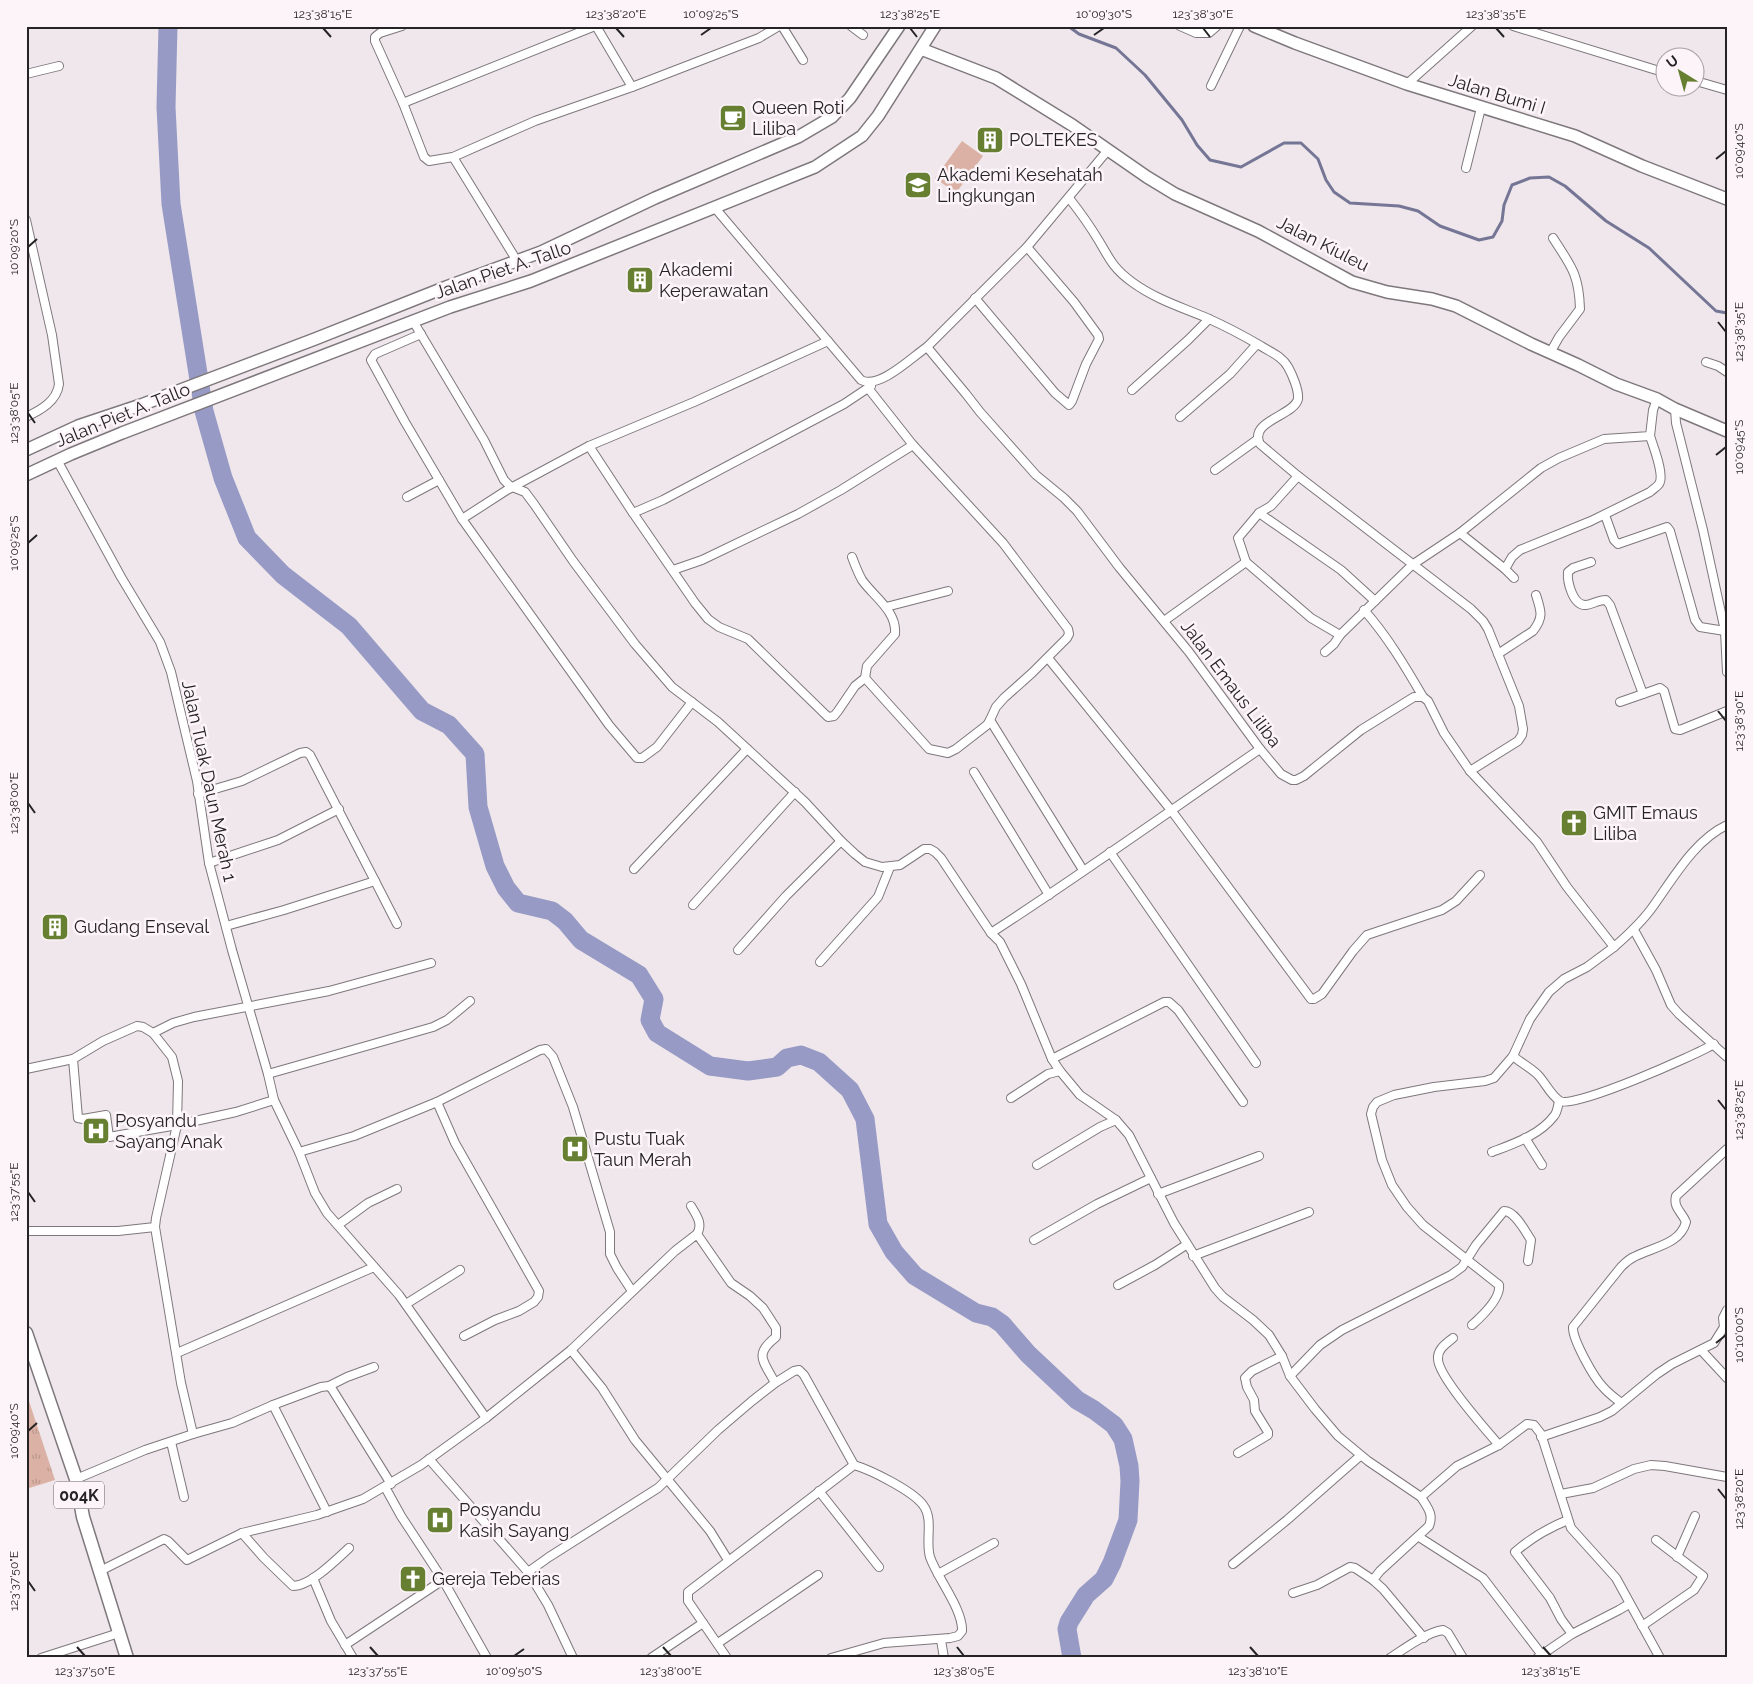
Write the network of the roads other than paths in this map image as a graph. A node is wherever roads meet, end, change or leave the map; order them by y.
1 (402, 26) edge
2 (596, 26) edge
3 (780, 26) edge
4 (850, 26) edge
5 (899, 26) edge
6 (935, 26) edge
7 (1180, 26) edge
8 (1217, 26) edge
9 (1240, 26) edge
10 (1254, 26) edge
11 (1472, 26) edge
12 (1513, 26) edge
13 (864, 35) dead end
14 (921, 49) junction
15 (803, 60) dead end
16 (59, 66) dead end
17 (1656, 70) edge
18 (26, 74) edge
19 (1407, 84) junction
20 (1706, 85) edge
21 (632, 86) junction
22 (1211, 86) dead end
23 (1727, 90) edge
24 (403, 103) junction
25 (1481, 108) junction
26 (1108, 150) junction
27 (453, 156) junction
28 (1466, 168) dead end
29 (1069, 198) junction
30 (1727, 199) edge
31 (715, 208) junction
32 (26, 220) edge
33 (1553, 238) dead end
34 (1027, 247) junction
35 (517, 261) junction
36 (975, 298) junction
37 (1209, 319) junction
38 (413, 321) junction
39 (421, 334) junction
40 (828, 341) junction
41 (1257, 344) junction
42 (927, 347) junction
43 (1550, 353) junction
44 (1706, 362) dead end
45 (1727, 372) edge
46 (876, 381) junction
47 (868, 388) junction
48 (1132, 390) dead end
49 (1657, 399) junction
50 (1675, 410) junction
51 (26, 417) edge
52 (1180, 417) dead end
53 (1727, 431) edge
54 (1650, 436) junction
55 (1258, 439) junction
56 (913, 445) junction
57 (589, 446) junction
58 (26, 450) edge
59 (57, 460) junction
60 (1215, 470) dead end
61 (26, 475) edge
62 (1298, 476) junction
63 (439, 480) junction
64 (514, 488) junction
65 (407, 497) dead end
66 (633, 513) junction
67 (1259, 513) junction
68 (1605, 515) junction
69 (462, 519) junction
70 (1460, 532) junction
71 (852, 558) dead end
72 (1246, 562) junction
73 (1591, 562) dead end
74 (1412, 565) junction
75 (1505, 569) junction
76 (673, 570) junction
77 (1514, 578) dead end
78 (948, 591) dead end
79 (1536, 595) dead end
80 (1375, 601) junction
81 (886, 607) junction
82 (1364, 610) junction
83 (1164, 621) junction
84 (1725, 631) junction
85 (1340, 635) junction
86 (1325, 652) dead end
87 (1498, 654) junction
88 (1048, 658) junction
89 (1727, 672) edge
90 (865, 678) junction
91 (1643, 694) junction
92 (1423, 697) junction
93 (692, 702) junction
94 (1620, 702) dead end
95 (1727, 711) edge
96 (990, 720) junction
97 (747, 749) junction
98 (1260, 749) junction
99 (1470, 771) junction
100 (974, 772) dead end
101 (795, 792) junction
102 (198, 794) junction
103 (339, 809) junction
104 (1171, 810) junction
105 (1727, 825) edge
106 (841, 841) junction
107 (1110, 852) junction
108 (209, 863) junction
109 (890, 867) junction
110 (634, 869) dead end
111 (1083, 870) junction
112 (1480, 875) dead end
113 (375, 881) junction
114 (1049, 895) junction
115 (693, 905) dead end
116 (398, 924) dead end
117 (226, 926) junction
118 (1634, 930) junction
119 (991, 933) junction
120 (1614, 947) junction
121 (738, 950) dead end
122 (820, 962) dead end
123 (430, 963) dead end
124 (470, 1001) dead end
125 (248, 1007) junction
126 (153, 1033) junction
127 (1714, 1044) junction
128 (1513, 1056) junction
129 (1727, 1057) edge
130 (73, 1059) junction
131 (1052, 1059) junction
132 (1256, 1063) dead end
133 (26, 1069) edge
134 (1060, 1071) junction
135 (268, 1074) junction
136 (1011, 1098) dead end
137 (274, 1100) junction
138 (1559, 1101) junction
139 (437, 1102) junction
140 (1242, 1102) dead end
141 (1116, 1120) junction
142 (177, 1125) junction
143 (1525, 1138) junction
144 (1727, 1149) edge
145 (299, 1152) junction
146 (1492, 1152) dead end
147 (1259, 1156) dead end
148 (1037, 1165) dead end
149 (1542, 1165) dead end
150 (1150, 1178) junction
151 (397, 1189) dead end
152 (1158, 1194) junction
153 (691, 1206) dead end
154 (1309, 1212) dead end
155 (338, 1225) junction
156 (155, 1227) junction
157 (26, 1231) edge
158 (697, 1234) junction
159 (1034, 1240) dead end
160 (1186, 1245) junction
161 (1193, 1256) junction
162 (1468, 1259) junction
163 (1528, 1261) dead end
164 (374, 1267) junction
165 (460, 1270) dead end
166 (1118, 1285) dead end
167 (632, 1291) junction
168 (406, 1304) junction
169 (1727, 1310) edge
170 (1472, 1325) dead end
171 (1726, 1328) edge
172 (26, 1333) edge
173 (464, 1336) dead end
174 (1453, 1338) dead end
175 (571, 1350) junction
176 (1701, 1350) junction
177 (177, 1353) junction
178 (1282, 1356) junction
179 (374, 1367) dead end
180 (1290, 1376) junction
181 (1727, 1378) edge
182 (775, 1382) junction
183 (329, 1386) junction
184 (1621, 1403) junction
185 (273, 1405) junction
186 (486, 1418) junction
187 (193, 1434) junction
188 (1541, 1437) junction
189 (170, 1442) junction
190 (1499, 1445) junction
191 (1238, 1453) dead end
192 (1360, 1456) junction
193 (429, 1459) junction
194 (854, 1465) junction
195 (1727, 1478) edge
196 (76, 1479) junction
197 (668, 1479) junction
198 (388, 1486) junction
199 (819, 1491) junction
200 (1561, 1494) junction
201 (184, 1497) dead end
202 (1421, 1497) junction
203 (327, 1512) junction
204 (1695, 1516) dead end
205 (1568, 1520) junction
206 (242, 1533) junction
207 (1419, 1537) junction
208 (1656, 1540) dead end
209 (994, 1543) dead end
210 (349, 1548) dead end
211 (1677, 1557) junction
212 (728, 1560) junction
213 (1233, 1564) dead end
214 (879, 1567) dead end
215 (100, 1571) junction
216 (528, 1572) junction
217 (938, 1574) junction
218 (818, 1575) dead end
219 (313, 1578) junction
220 (443, 1580) junction
221 (1373, 1580) junction
222 (1293, 1593) dead end
223 (1629, 1604) junction
224 (703, 1623) junction
225 (1642, 1626) junction
226 (119, 1633) junction
227 (1572, 1634) junction
228 (1424, 1638) junction
229 (941, 1640) junction
230 (718, 1643) junction
231 (345, 1645) junction
232 (1540, 1656) edge
233 (41, 1658) edge
234 (127, 1658) edge
235 (353, 1658) edge
236 (487, 1658) edge
237 (573, 1658) edge
238 (651, 1658) edge
239 (727, 1658) edge
240 (831, 1658) edge
241 (944, 1658) edge
242 (1390, 1658) edge
243 (1463, 1658) edge
244 (1660, 1658) edge

1 - 24 street
2 - 21 street
2 - 24 street
3 - 15 street
3 - 21 street
4 - 13 street
5 - 35 main road, Jalan Piet A. Tallo
6 - 14 main road, Jalan Piet A. Tallo
7 - 8 street
9 - 22 street
10 - 19 main road, Jalan Bumi I
11 - 19 street
12 - 17 street
14 - 26 main road, Jalan Kiuleu
14 - 31 main road, Jalan Piet A. Tallo
16 - 18 street
19 - 25 main road, Jalan Bumi I
20 - 23 street
21 - 27 street
24 - 27 street
25 - 28 street
25 - 30 main road, Jalan Bumi I
26 - 29 street
26 - 43 main road, Jalan Kiuleu
27 - 35 street
29 - 34 street
29 - 37 street
31 - 38 main road, Jalan Piet A. Tallo
31 - 40 street
32 - 51 street
33 - 43 street
34 - 36 street
34 - 36 street
35 - 58 main road, Jalan Piet A. Tallo
36 - 42 street
37 - 41 street
37 - 48 street
38 - 39 street
38 - 59 main road, Jalan Piet A. Tallo
39 - 63 street
39 - 64 street
40 - 46 street
40 - 57 street
41 - 52 street
41 - 55 street
42 - 46 street
42 - 83 street, Jalan Emaus Liliba
43 - 49 main road, Jalan Kiuleu
44 - 45 street
46 - 47 street
47 - 56 street
47 - 66 street
49 - 50 main road, Jalan Kiuleu
49 - 54 street
50 - 53 main road, Jalan Kiuleu
50 - 84 street
54 - 68 street
54 - 70 street
55 - 60 street
55 - 62 street
56 - 76 street
56 - 88 street
57 - 64 street
57 - 66 street
59 - 61 main road, Jalan Piet A. Tallo
59 - 102 street, Jalan Tuak Daun Merah 1
62 - 67 street
62 - 74 street
63 - 65 street
63 - 69 street
64 - 69 street
64 - 93 street
66 - 76 street
67 - 72 street
67 - 80 street
68 - 75 street
68 - 84 street
69 - 93 street
70 - 74 street
70 - 75 street
71 - 81 street
72 - 83 street
72 - 85 street
73 - 91 street
74 - 80 street
74 - 87 street
75 - 77 street
76 - 90 street
78 - 81 street
79 - 87 street
80 - 82 street
81 - 90 street
82 - 85 street
82 - 92 street
83 - 98 street, Jalan Emaus Liliba
84 - 89 street
85 - 86 street
87 - 99 street
88 - 96 street
88 - 104 street
90 - 96 street
91 - 94 street
91 - 95 street
92 - 98 street, Jalan Emaus Liliba
92 - 99 street
93 - 97 street
96 - 111 street
97 - 101 street
97 - 110 street
98 - 104 street
99 - 120 street
100 - 114 street
101 - 106 street
101 - 115 street
102 - 103 street
102 - 108 street, Jalan Tuak Daun Merah 1
103 - 108 street
103 - 113 street
104 - 107 street
104 - 112 street
105 - 118 street
106 - 109 street
106 - 121 street
107 - 111 street
107 - 132 street
108 - 117 street, Jalan Tuak Daun Merah 1
109 - 119 street
109 - 122 street
111 - 114 street
113 - 116 street
113 - 117 street
114 - 119 street
117 - 125 street, Jalan Tuak Daun Merah 1
118 - 120 street
118 - 127 street
119 - 131 street
120 - 128 street
123 - 125 street
124 - 135 street
125 - 126 street
125 - 135 street, Jalan Tuak Daun Merah 1
126 - 130 street
126 - 142 street
127 - 129 street
127 - 138 street
128 - 138 street
128 - 162 street
130 - 133 street
130 - 142 street
131 - 134 street
131 - 140 street
134 - 136 street
134 - 141 street
135 - 137 street, Jalan Tuak Daun Merah 1
137 - 142 street
137 - 145 street, Jalan Tuak Daun Merah 1
138 - 143 street
139 - 145 street
139 - 167 street
139 - 173 street
141 - 148 street
141 - 150 street
142 - 156 street
143 - 146 street
143 - 149 street
144 - 184 street
145 - 155 street, Jalan Tuak Daun Merah 1
147 - 152 street
150 - 152 street
150 - 159 street
151 - 155 street
152 - 160 street
153 - 158 street
154 - 161 street
155 - 164 street, Jalan Tuak Daun Merah 1
156 - 157 street
156 - 177 street
158 - 167 street
158 - 182 street
160 - 161 street
160 - 166 street
161 - 178 street
162 - 163 street
162 - 170 street
162 - 180 street
164 - 168 street, Jalan Tuak Daun Merah 1
164 - 177 street
165 - 168 street
167 - 175 street
168 - 186 street, Jalan Tuak Daun Merah 1
169 - 171 street
171 - 176 street
172 - 196 main road, 004K
174 - 190 street
175 - 186 street
175 - 197 street
176 - 181 street
176 - 184 street
177 - 187 street
178 - 180 street
178 - 191 street
179 - 183 street
180 - 192 street
182 - 194 street
182 - 197 street
183 - 185 street
183 - 198 street
184 - 188 street
185 - 187 street
185 - 203 street
186 - 193 street
187 - 189 street
188 - 190 street
188 - 200 street
189 - 196 street
189 - 201 street
190 - 202 street
192 - 202 street
192 - 213 street
193 - 198 street
193 - 216 street
194 - 199 street
194 - 217 street
195 - 200 street
196 - 215 main road, 004K
197 - 212 street
197 - 216 street
198 - 203 street
198 - 220 street
199 - 212 street
199 - 214 street
200 - 205 street
202 - 207 street
203 - 206 street
204 - 211 street
205 - 223 street
205 - 227 street
206 - 215 street
206 - 219 street
207 - 221 street
207 - 232 street
208 - 211 street
209 - 217 street
210 - 219 street
211 - 225 street
212 - 224 street
215 - 226 main road, 004K
216 - 237 street
217 - 229 street
218 - 230 street
219 - 231 street
220 - 231 street
220 - 236 street
221 - 222 street
221 - 228 street
223 - 225 street
223 - 227 street
224 - 230 street
224 - 238 street
225 - 244 street
226 - 233 street
226 - 234 main road, 004K
227 - 232 street
228 - 242 street
228 - 243 street
229 - 240 street
229 - 241 street
230 - 239 street
231 - 235 street

